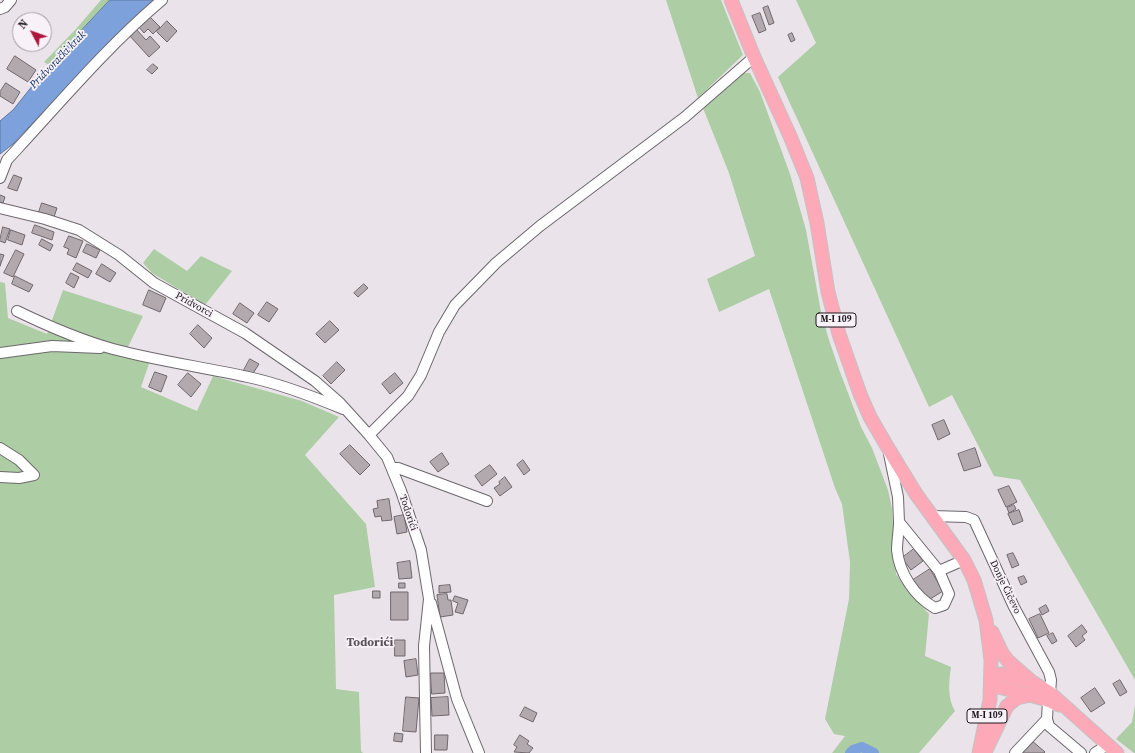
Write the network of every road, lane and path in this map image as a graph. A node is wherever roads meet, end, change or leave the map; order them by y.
1 (11, 0) edge
2 (162, 0) edge
3 (731, 0) edge
4 (0, 9) edge
5 (754, 57) junction
6 (0, 178) edge
7 (0, 208) edge
8 (17, 311) dead end
9 (112, 349) junction
10 (0, 353) edge
11 (347, 411) junction
12 (369, 434) junction
13 (0, 448) edge
14 (888, 448) junction
15 (392, 468) junction
16 (0, 476) edge
17 (487, 501) dead end
18 (932, 516) junction
19 (899, 522) junction
20 (964, 560) junction
21 (939, 571) junction
22 (429, 599) junction
23 (986, 620) junction
24 (991, 679) junction
25 (1031, 688) junction
26 (1049, 697) junction
27 (1047, 719) junction
28 (1112, 749) edge
29 (426, 753) edge
30 (479, 753) edge
31 (980, 753) edge
32 (984, 753) edge
33 (1015, 753) edge
34 (1081, 753) edge
35 (1095, 753) edge

1 - 4 street
2 - 6 street
3 - 5 main road, M-I 109
5 - 12 street
5 - 14 main road, M-I 109
7 - 11 street, Pridvorci
8 - 9 street
9 - 10 street
9 - 11 street
11 - 12 street, Pridvorci
12 - 15 street, Todorići
13 - 16 street
14 - 18 main road, M-I 109
14 - 19 street
15 - 17 street
15 - 22 street, Todorići
18 - 20 main road, M-I 109
18 - 26 street, Donje Čičevo
19 - 21 street
19 - 21 street
20 - 21 street
20 - 23 main road, M-I 109
22 - 29 street, Todorići
22 - 30 street, Todorići
23 - 24 main road, M-I 109
23 - 25 main road
24 - 25 main road
24 - 31 main road, M-I 109
25 - 26 main road
25 - 32 main road
26 - 27 street
26 - 28 main road
27 - 33 street
27 - 34 street
28 - 35 street

